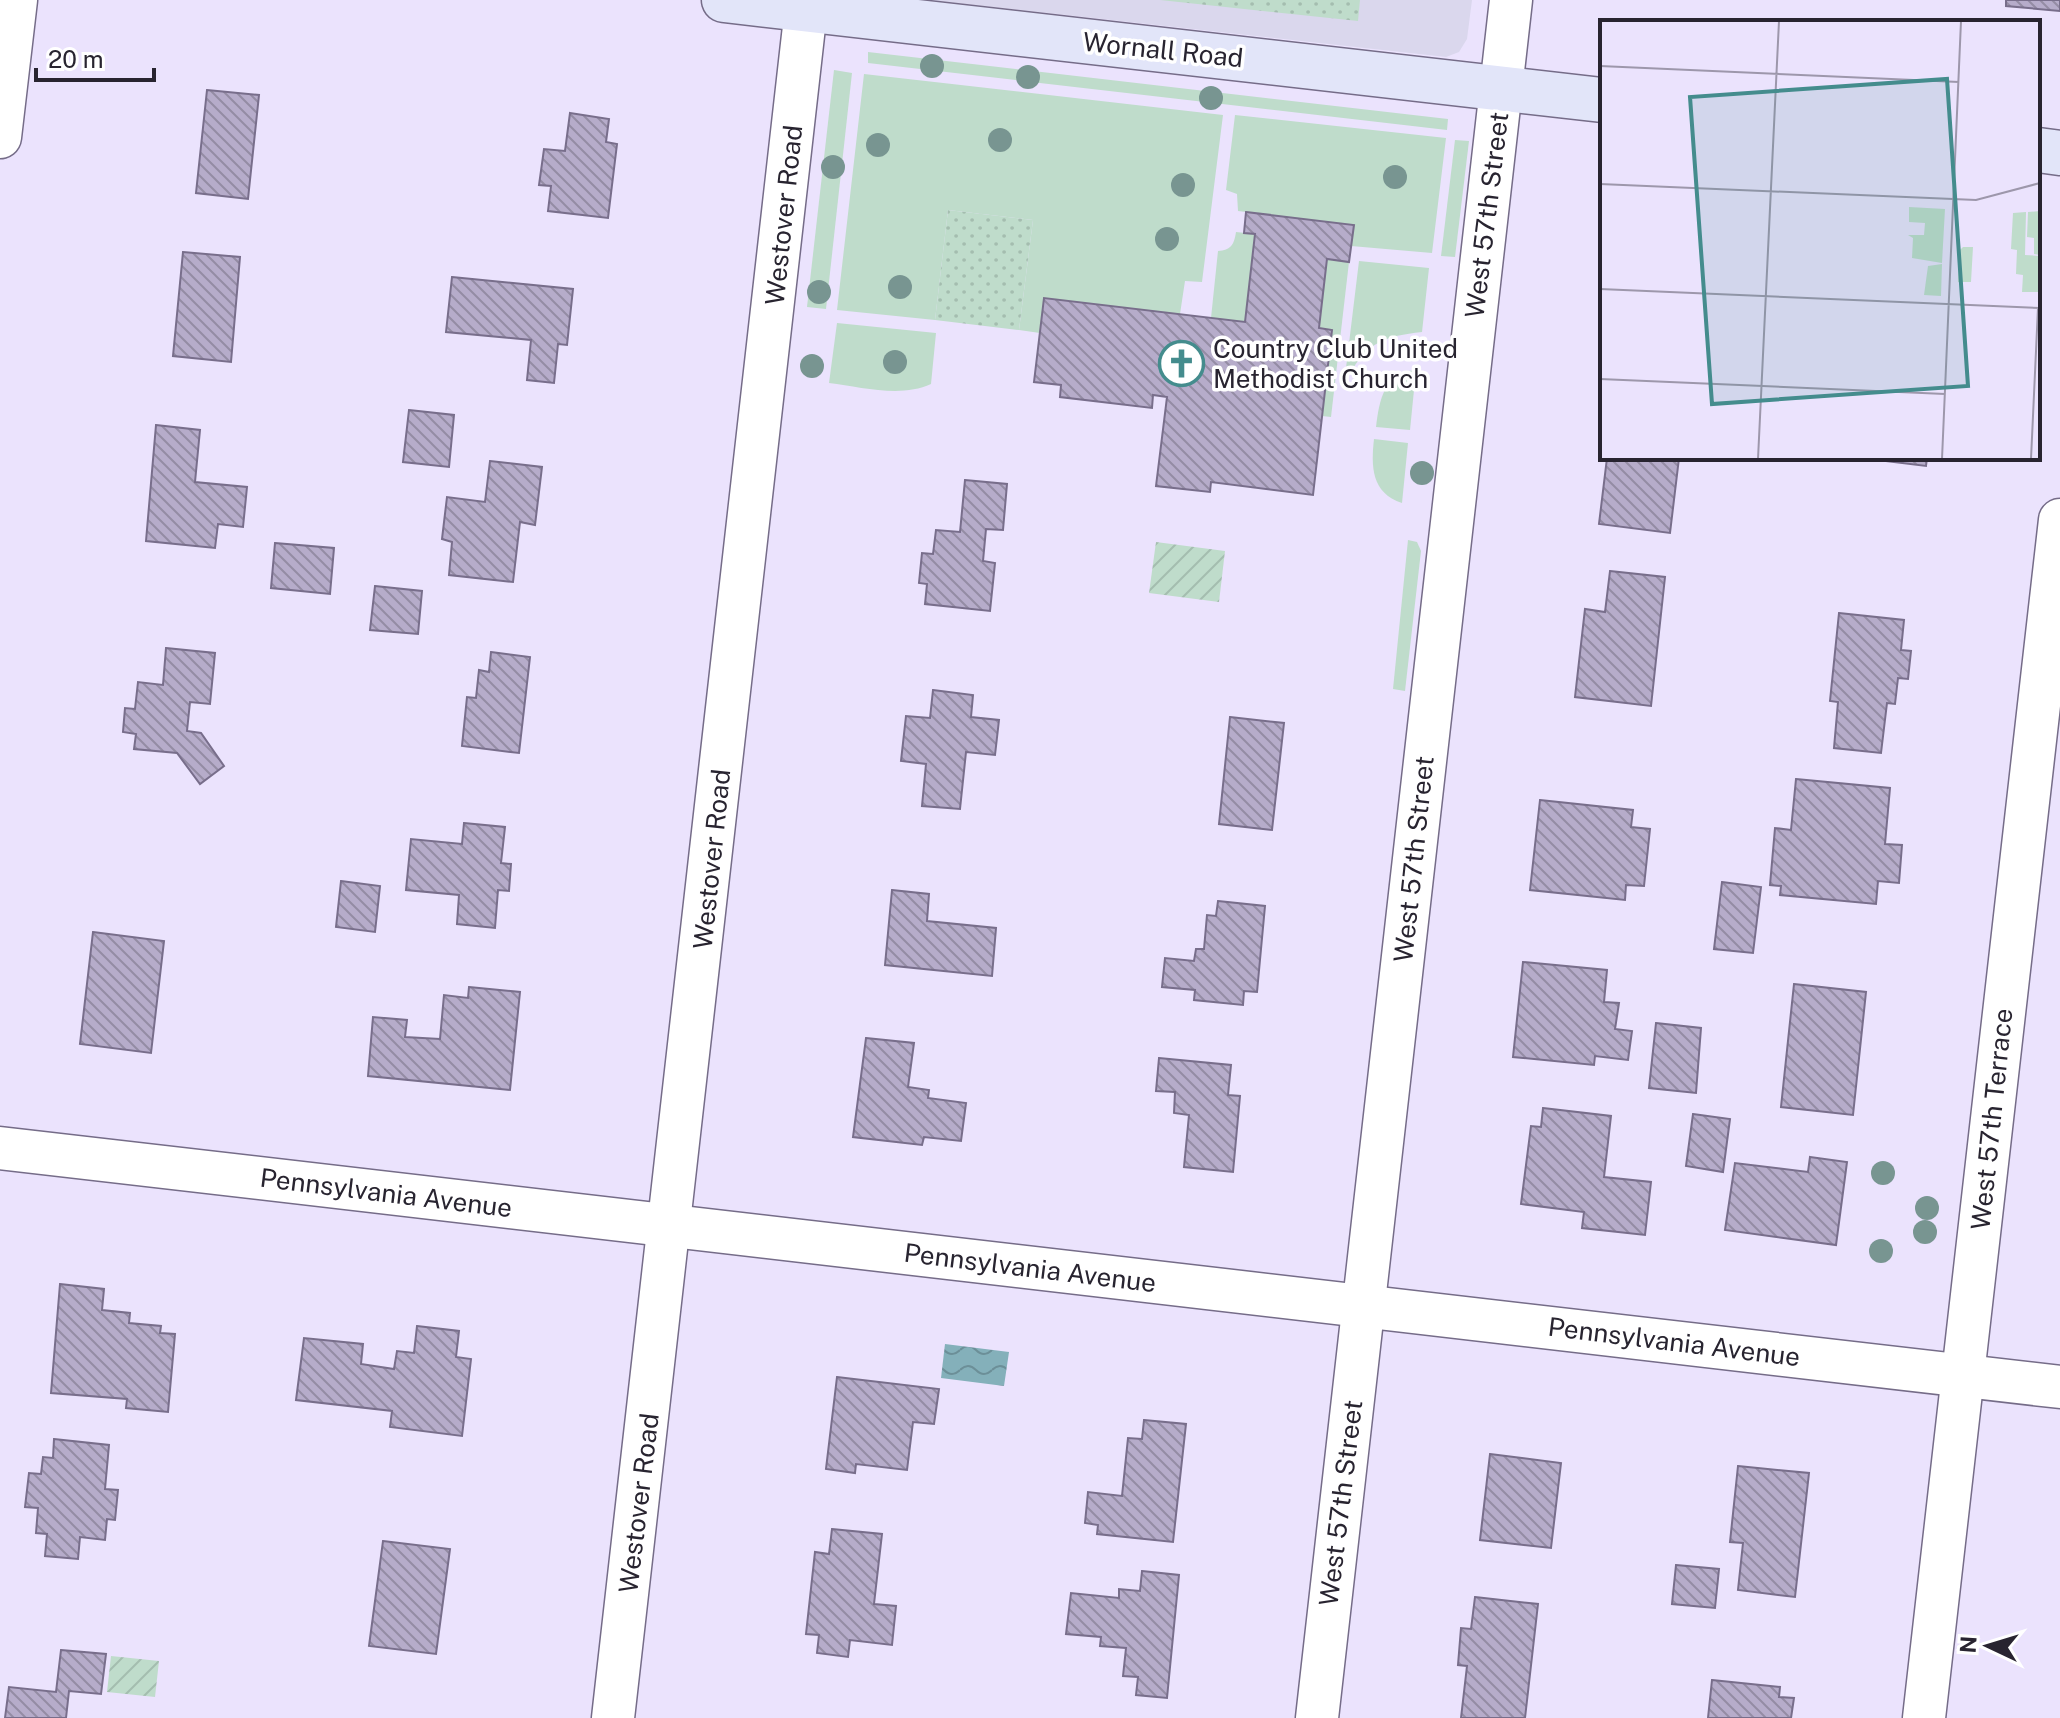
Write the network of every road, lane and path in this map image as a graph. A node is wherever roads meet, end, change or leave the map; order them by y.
1 (16, 0) edge
2 (724, 0) edge
3 (1511, 0) edge
4 (807, 5) edge
5 (1501, 89) junction
6 (1600, 100) edge
7 (0, 137) edge
8 (2040, 150) edge
9 (2060, 153) edge
10 (2060, 520) edge
11 (0, 1148) edge
12 (671, 1226) junction
13 (1363, 1307) junction
14 (1963, 1376) junction
15 (2060, 1387) edge
16 (613, 1718) edge
17 (1317, 1718) edge
18 (1924, 1718) edge

1 - 7 street
2 - 4 main road, Wornall Road
3 - 5 street, West 57th Street
4 - 5 main road, Wornall Road
4 - 12 street, Westover Road
5 - 6 main road, Wornall Road
5 - 13 street, West 57th Street
8 - 9 main road
10 - 14 street, West 57th Terrace
11 - 12 street, Pennsylvania Avenue
12 - 13 street, Pennsylvania Avenue
12 - 16 street, Westover Road
13 - 14 street, Pennsylvania Avenue
13 - 17 street, West 57th Street
14 - 15 street, Pennsylvania Avenue
14 - 18 street, West 57th Terrace

